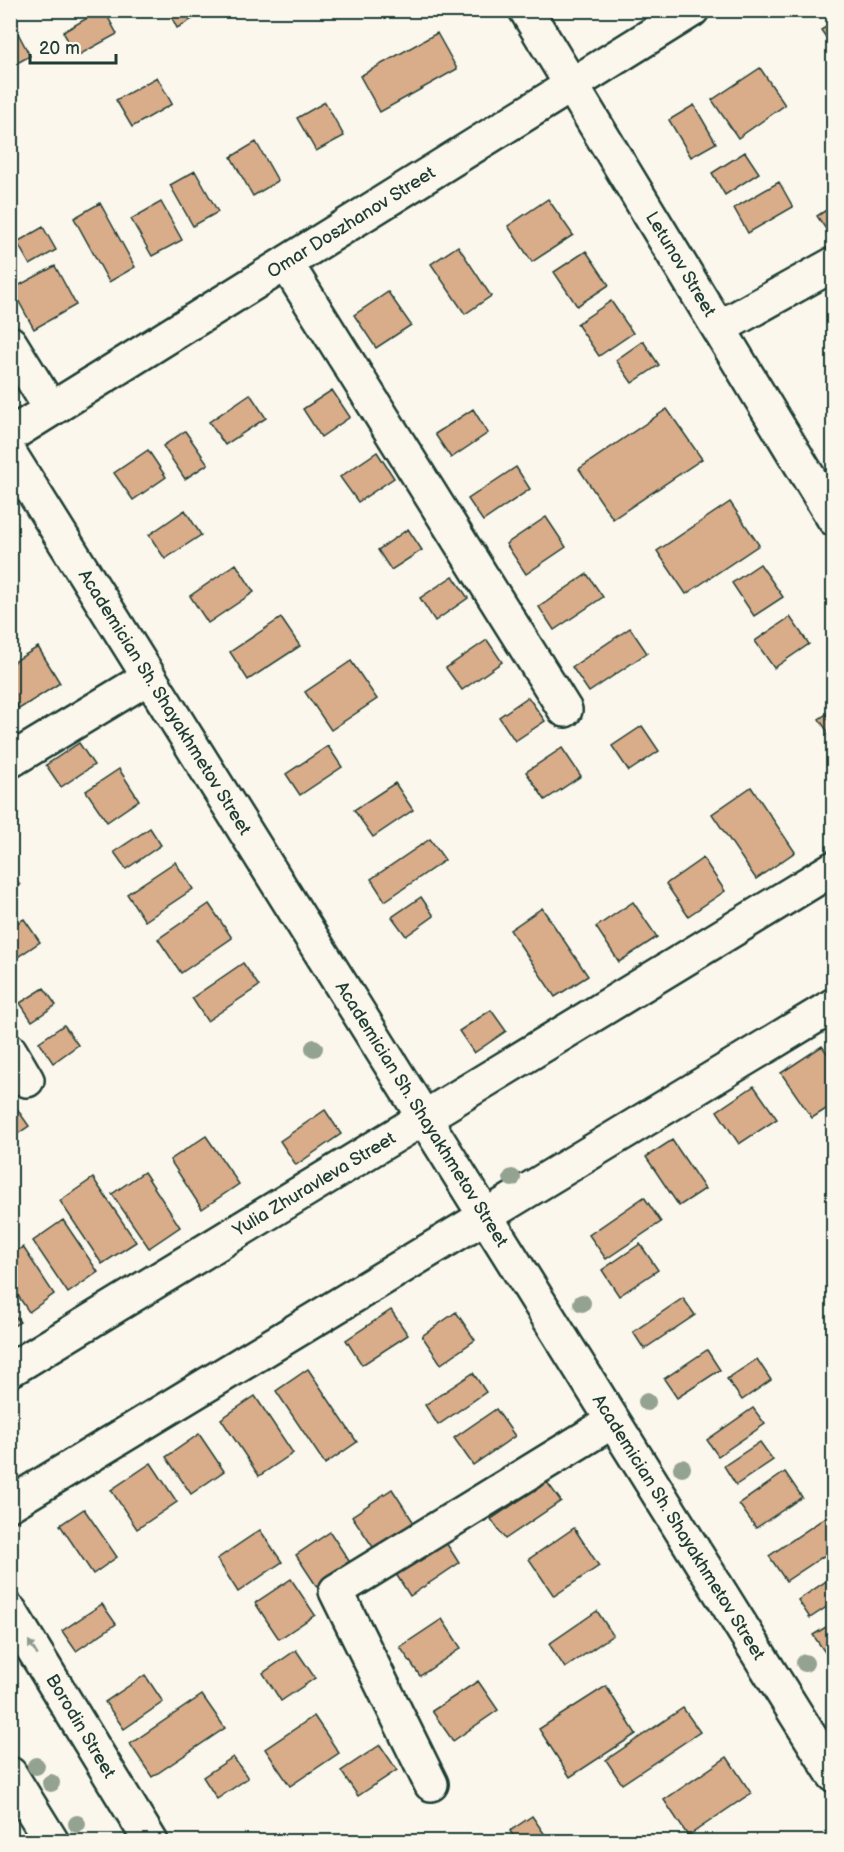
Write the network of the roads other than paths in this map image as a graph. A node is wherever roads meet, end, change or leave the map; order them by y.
1 (526, 10) edge
2 (692, 10) edge
3 (572, 84) junction
4 (286, 263) junction
5 (834, 264) edge
6 (719, 328) junction
7 (10, 343) edge
8 (51, 410) junction
9 (10, 435) edge
10 (10, 454) edge
11 (834, 519) edge
12 (149, 677) junction
13 (565, 710) dead end
14 (10, 761) edge
15 (834, 868) edge
16 (834, 1005) edge
17 (10, 1051) edge
18 (27, 1080) dead end
19 (424, 1117) junction
20 (486, 1216) junction
21 (10, 1370) edge
22 (613, 1420) junction
23 (10, 1504) edge
24 (10, 1611) edge
25 (10, 1774) edge
26 (834, 1775) edge
27 (431, 1784) dead end
28 (52, 1842) edge
29 (151, 1842) edge

1 - 3 street, Letunov Street
2 - 3 street, Omar Doszhanov Street
3 - 4 street, Omar Doszhanov Street
3 - 6 street, Letunov Street
4 - 8 street, Omar Doszhanov Street
4 - 13 street
5 - 6 street
6 - 11 street, Letunov Street
7 - 8 street
8 - 9 street, Omar Doszhanov Street
10 - 12 street, Academician Sh. Shayakhmetov Street
12 - 14 street
12 - 19 street, Academician Sh. Shayakhmetov Street
15 - 19 street, Yulia Zhuravleva Street
16 - 20 street
17 - 18 street
19 - 20 street, Academician Sh. Shayakhmetov Street
19 - 21 street, Yulia Zhuravleva Street
20 - 22 street, Academician Sh. Shayakhmetov Street
20 - 23 street
22 - 26 street, Academician Sh. Shayakhmetov Street
22 - 27 street
29 -> 24 street, Borodin Street
25 - 28 street

